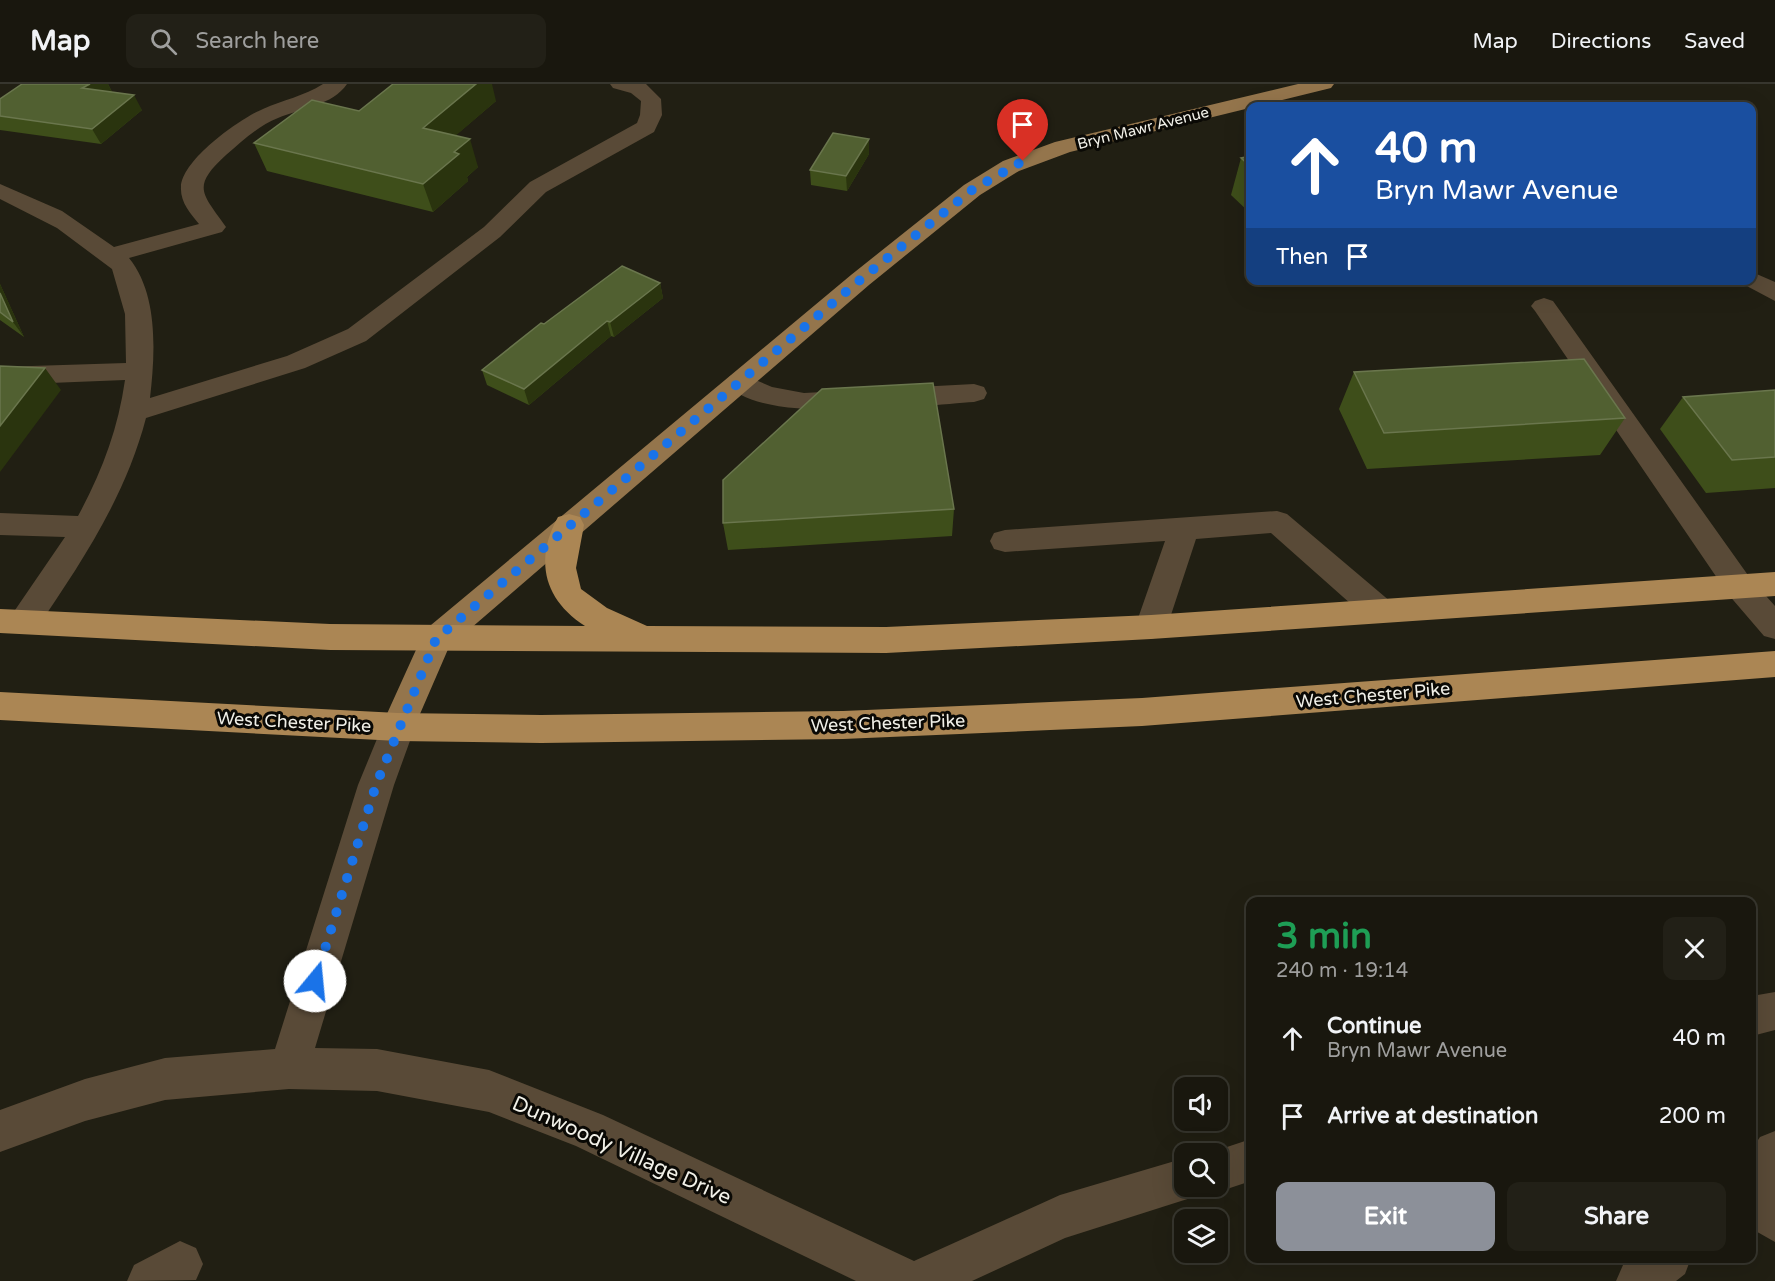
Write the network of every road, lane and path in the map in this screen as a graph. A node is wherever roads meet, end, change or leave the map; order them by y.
1 (337, 84) edge
2 (620, 84) edge
3 (1324, 84) edge
4 (1249, 102) edge
5 (1246, 103) edge
6 (0, 191) edge
7 (110, 256) junction
8 (1756, 281) edge
9 (1775, 293) edge
10 (1544, 306) dead end
11 (141, 371) junction
12 (0, 375) edge
13 (739, 382) junction
14 (974, 393) dead end
15 (135, 412) junction
16 (0, 524) edge
17 (569, 525) junction
18 (88, 527) junction
19 (1185, 529) junction
20 (1005, 542) dead end
21 (1775, 584) edge
22 (1739, 586) junction
23 (1380, 611) junction
24 (12, 621) edge
25 (1151, 627) junction
26 (1775, 627) edge
27 (436, 639) junction
28 (653, 640) junction
29 (1775, 664) edge
30 (0, 706) edge
31 (398, 727) junction
32 (1775, 1011) edge
33 (1756, 1015) edge
34 (289, 1068) junction
35 (0, 1131) edge
36 (1775, 1152) edge
37 (1246, 1162) edge
38 (1228, 1167) edge
39 (1756, 1182) edge
40 (1174, 1183) edge
41 (1756, 1203) edge
42 (1775, 1220) edge
43 (906, 1281) edge
44 (921, 1281) edge

1 - 7 street
2 - 15 street
3 - 4 main road, Bryn Mawr Avenue
5 - 13 main road, Bryn Mawr Avenue
6 - 7 street
7 - 11 street
8 - 9 street
10 - 22 street
11 - 12 street
11 - 15 street
13 - 14 street
13 - 17 main road, Bryn Mawr Avenue
15 - 18 street
16 - 18 street
17 - 27 main road, Bryn Mawr Avenue
17 - 28 highway
18 - 24 street
19 - 20 street
19 - 23 street
19 - 25 street
21 - 22 highway
22 - 23 highway
22 - 26 street
23 - 25 highway
24 - 27 highway
25 - 28 highway
27 - 28 highway
27 - 31 main road, Bryn Mawr Avenue
29 - 31 highway, West Chester Pike
30 - 31 highway, West Chester Pike
31 - 34 street
32 - 33 street
34 - 35 street, Dunwoody Village Drive
34 - 43 street, Dunwoody Village Drive
36 - 39 street
37 - 38 street
40 - 44 street
41 - 42 street

